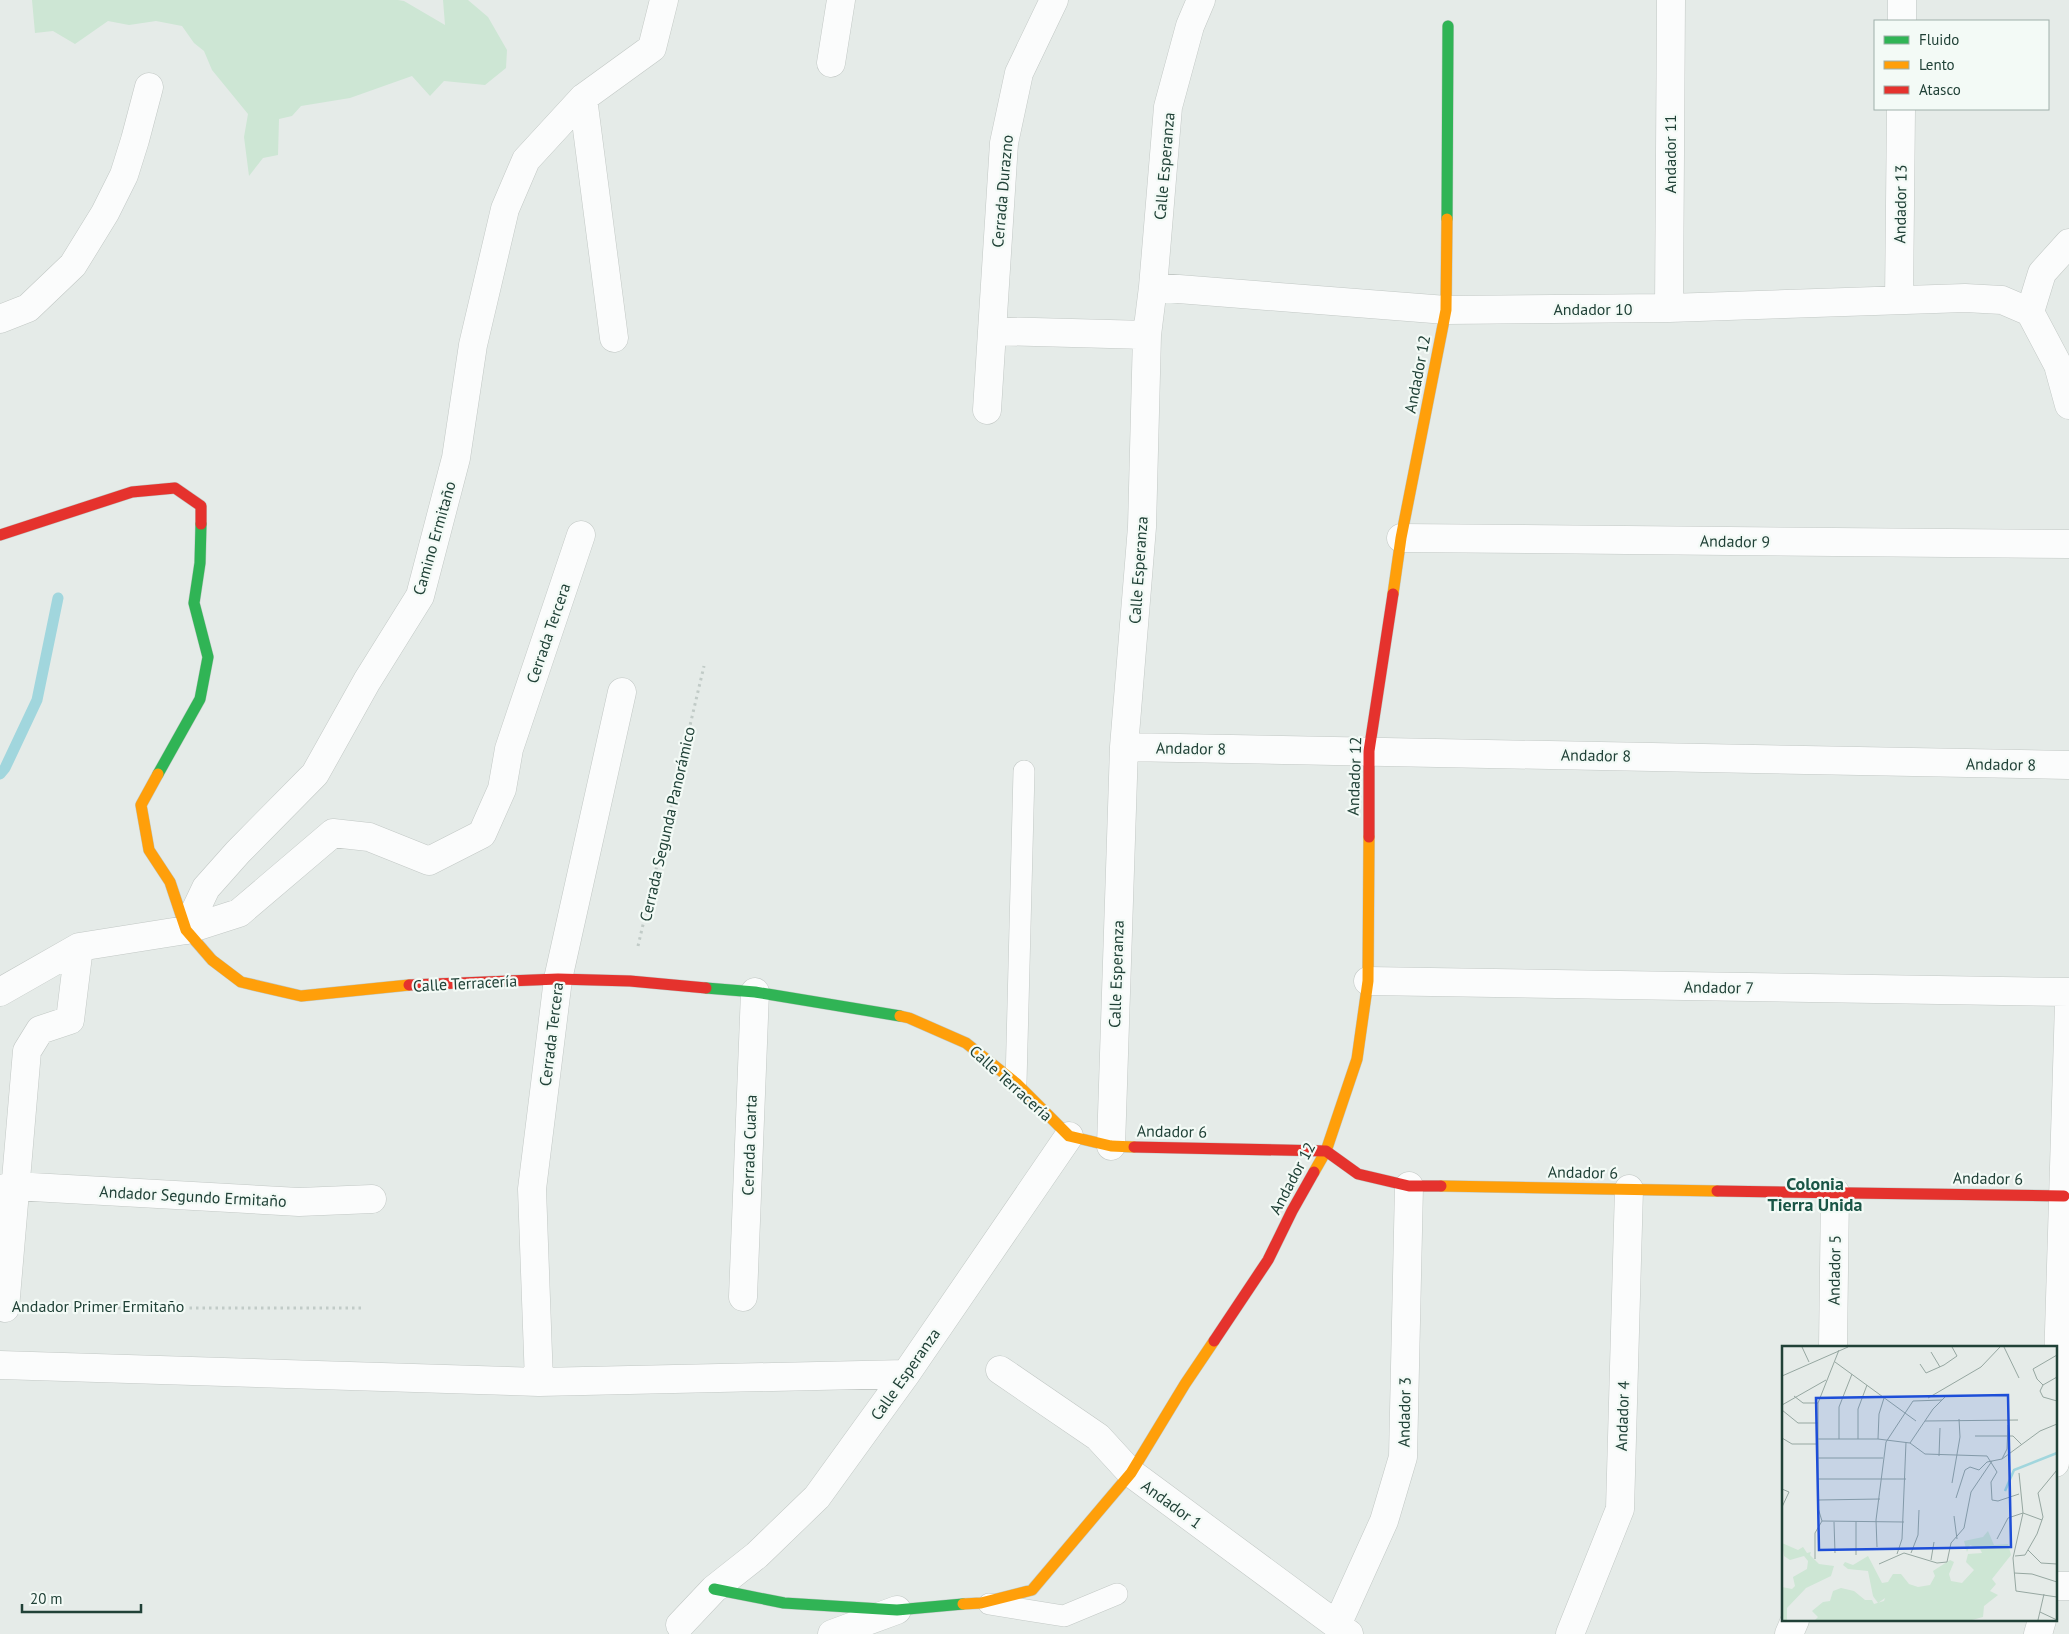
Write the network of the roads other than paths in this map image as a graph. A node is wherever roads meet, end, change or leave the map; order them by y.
1 (664, 0) edge
2 (841, 0) edge
3 (1054, 0) edge
4 (1201, 0) edge
5 (1671, 0) edge
6 (1902, 0) edge
7 (1902, 20) edge
8 (1448, 26) dead end
9 (831, 63) dead end
10 (149, 87) dead end
11 (583, 98) junction
12 (1901, 110) edge
13 (2069, 243) edge
14 (1153, 287) junction
15 (1899, 300) junction
16 (1670, 308) junction
17 (1446, 310) junction
18 (2030, 312) junction
19 (0, 319) edge
20 (992, 331) junction
21 (1147, 335) junction
22 (614, 338) dead end
23 (2069, 405) edge
24 (987, 410) dead end
25 (0, 535) edge
26 (581, 535) dead end
27 (1401, 538) junction
28 (2069, 544) edge
29 (622, 692) dead end
30 (1124, 747) junction
31 (1369, 751) junction
32 (2069, 765) edge
33 (1024, 772) dead end
34 (186, 930) junction
35 (79, 947) junction
36 (558, 979) junction
37 (1368, 981) junction
38 (0, 992) edge
39 (755, 992) junction
40 (2069, 992) edge
41 (2069, 1003) edge
42 (1016, 1083) junction
43 (1069, 1136) junction
44 (2067, 1144) edge
45 (1111, 1146) junction
46 (1326, 1151) junction
47 (1409, 1186) junction
48 (7, 1188) edge
49 (1628, 1189) junction
50 (1835, 1192) junction
51 (2064, 1196) junction
52 (372, 1199) dead end
53 (743, 1297) dead end
54 (5, 1308) road end
55 (1833, 1346) edge
56 (0, 1365) edge
57 (1000, 1370) dead end
58 (2064, 1372) edge
59 (906, 1374) junction
60 (539, 1382) junction
61 (2056, 1453) edge
62 (1131, 1474) junction
63 (2056, 1586) edge
64 (2069, 1586) edge
65 (714, 1589) junction
66 (1117, 1594) dead end
67 (981, 1603) junction
68 (897, 1610) junction
69 (1794, 1622) edge
70 (680, 1625) dead end
71 (1343, 1630) edge
72 (832, 1634) edge
73 (1570, 1634) edge
74 (1789, 1634) edge

1 - 11 street, Camino Ermitaño
2 - 9 street
3 - 20 street, Cerrada Durazno
4 - 14 street, Calle Esperanza
5 - 16 street, Andador 11
6 - 7 street
8 - 17 street, Andador 12
10 - 19 street
11 - 22 street
11 - 34 street, Camino Ermitaño
12 - 15 street, Andador 13
13 - 18 street
14 - 17 street, Andador 10
14 - 21 street, Calle Esperanza
15 - 16 street, Andador 10
15 - 18 street, Andador 10
16 - 17 street, Andador 10
17 - 27 street, Andador 12
18 - 23 street
20 - 21 street
20 - 24 street, Cerrada Durazno
21 - 30 street, Calle Esperanza
25 - 34 street
26 - 34 street, Cerrada Tercera
27 - 28 street, Andador 9
27 - 31 street, Andador 12
29 - 36 street, Cerrada Tercera
30 - 31 street, Andador 8
30 - 45 street, Calle Esperanza
31 - 32 street, Andador 8
31 - 37 street, Andador 12
33 - 42 lane
34 - 35 street
34 - 36 street, Calle Terracería
35 - 38 street
35 - 48 street, Andador Primer Ermitaño
36 - 39 street, Calle Terracería
36 - 60 street, Cerrada Tercera
37 - 40 street, Andador 7
37 - 46 street, Andador 12
39 - 42 street, Calle Terracería
39 - 53 street, Cerrada Cuarta
41 - 44 street
42 - 43 street, Calle Terracería
43 - 45 street
43 - 59 street, Calle Esperanza
44 - 51 street
45 - 46 street, Andador 6
46 - 47 street, Andador 6
46 - 62 street, Andador 12
47 - 49 street, Andador 6
47 - 71 street, Andador 3
48 - 52 street, Andador Segundo Ermitaño
48 - 54 street, Andador Primer Ermitaño
49 - 50 street, Andador 6
49 - 73 street, Andador 4
50 - 51 street, Andador 6
50 - 55 street, Andador 5
51 - 58 street
56 - 60 street
57 - 62 street, Andador 1
58 - 61 street
59 - 60 street
59 - 65 street, Calle Esperanza
62 - 67 street
62 - 71 street, Andador 1
63 - 64 street
65 - 68 street
65 - 70 street, Calle Esperanza
66 - 67 lane
67 - 68 street
68 - 72 street
69 - 74 street

